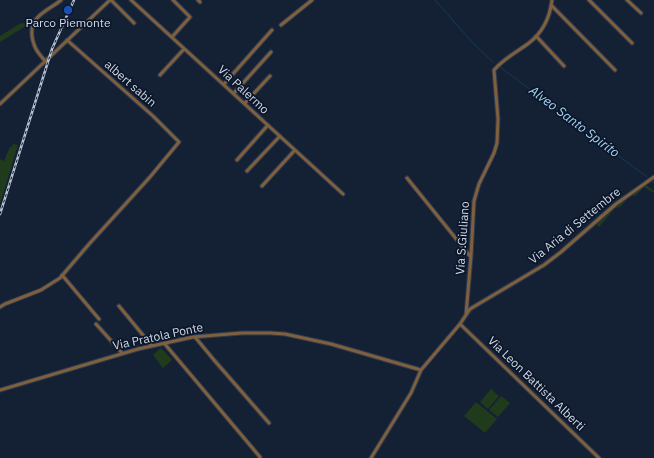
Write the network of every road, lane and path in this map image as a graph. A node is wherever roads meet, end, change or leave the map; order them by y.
1 (61, 0) edge
2 (110, 0) edge
3 (131, 0) edge
4 (173, 0) edge
5 (312, 0) edge
6 (552, 0) edge
7 (589, 0) edge
8 (627, 0) edge
9 (552, 5) junction
10 (640, 13) dead end
11 (134, 23) dead end
12 (281, 25) dead end
13 (272, 30) dead end
14 (536, 36) junction
15 (172, 37) junction
16 (67, 40) junction
17 (632, 43) dead end
18 (184, 49) junction
19 (271, 52) dead end
20 (45, 61) junction
21 (564, 66) dead end
22 (615, 70) dead end
23 (160, 74) dead end
24 (270, 76) dead end
25 (224, 84) junction
26 (234, 93) junction
27 (245, 103) junction
28 (0, 104) edge
29 (268, 125) junction
30 (280, 136) junction
31 (295, 150) junction
32 (237, 160) dead end
33 (247, 171) dead end
34 (654, 177) edge
35 (407, 178) dead end
36 (262, 186) dead end
37 (343, 194) dead end
38 (471, 256) junction
39 (62, 275) junction
40 (119, 306) dead end
41 (0, 307) edge
42 (466, 315) junction
43 (99, 319) dead end
44 (96, 324) dead end
45 (460, 324) junction
46 (196, 337) junction
47 (164, 343) junction
48 (152, 346) junction
49 (122, 353) junction
50 (421, 370) junction
51 (0, 390) edge
52 (269, 423) dead end
53 (260, 457) edge
54 (371, 458) edge
55 (599, 458) edge

1 - 20 street
2 - 11 street
2 - 16 street
3 - 15 street, Via Palermo
4 - 15 street
5 - 12 street
6 - 9 street, Via S.Giuliano
7 - 17 street
8 - 10 street
9 - 14 street, Via S.Giuliano
9 - 22 street
13 - 25 street
14 - 21 street
14 - 38 street, Via S.Giuliano
15 - 18 street, Via Palermo
16 - 20 street
16 - 39 street, albert sabin
18 - 23 street
18 - 25 street, Via Palermo
19 - 26 street
20 - 28 street
24 - 27 street
25 - 26 street, Via Palermo
26 - 27 street, Via Palermo
27 - 29 street, Via Palermo
29 - 30 street, Via Palermo
29 - 32 street
30 - 31 street, Via Palermo
30 - 33 street
31 - 36 street
31 - 37 street, Via Palermo
34 - 42 street, Via Aria di Settembre
35 - 38 street
38 - 42 street, Via S.Giuliano
39 - 41 street
39 - 43 street
40 - 48 street
42 - 45 street, Via Aria di Settembre
44 - 49 street
45 - 50 street, Via Aria di Settembre
45 - 55 street, Via Leon Battista Alberti
46 - 47 street, Via Pratola Ponte
46 - 50 street, Via Pratola Ponte
46 - 52 street
47 - 48 street, Via Pratola Ponte
47 - 53 street
48 - 49 street, Via Pratola Ponte
49 - 51 street, Via Pratola Ponte
50 - 54 street, Via Aria di Settembre

